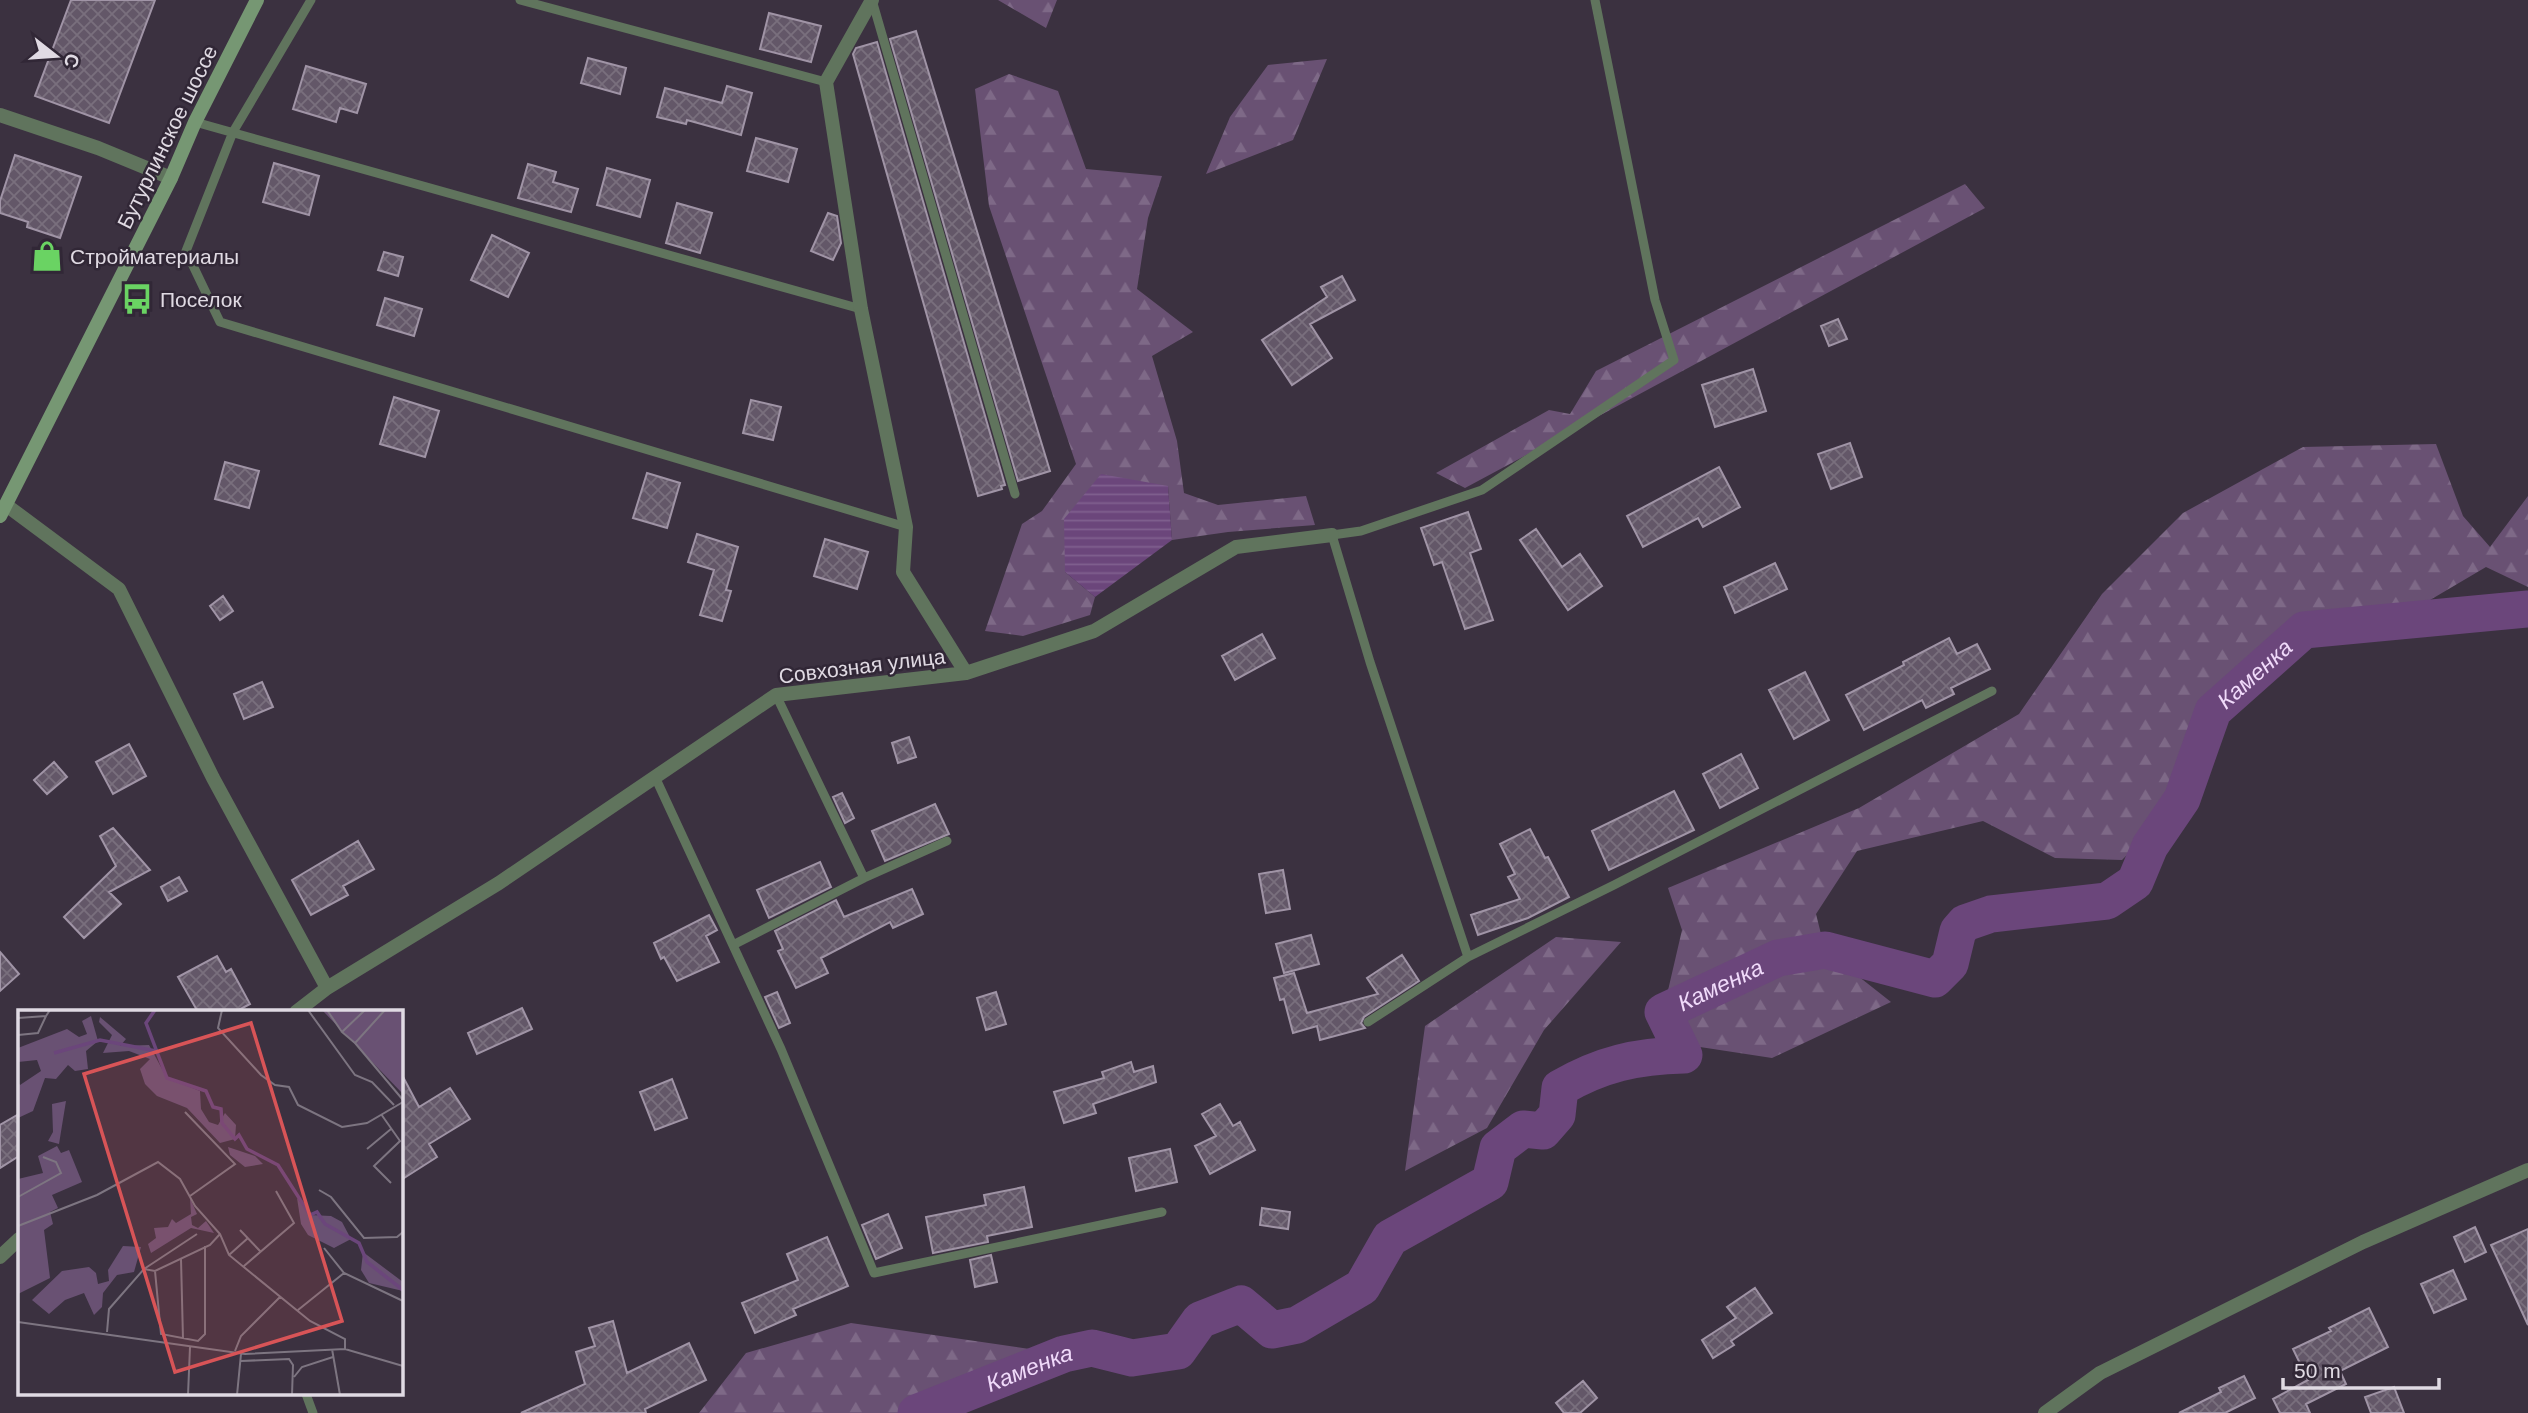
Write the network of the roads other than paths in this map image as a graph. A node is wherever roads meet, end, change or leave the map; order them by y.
1 (257, 0) edge
2 (311, 0) edge
3 (520, 0) edge
4 (872, 0) edge
5 (1595, 0) edge
6 (826, 82) junction
7 (0, 115) edge
8 (195, 122) junction
9 (233, 132) junction
10 (171, 178) junction
11 (861, 309) junction
12 (1015, 494) dead end
13 (3, 510) edge
14 (906, 527) junction
15 (1332, 535) junction
16 (966, 673) junction
17 (1992, 691) dead end
18 (776, 695) junction
19 (656, 779) junction
20 (947, 841) dead end
21 (864, 878) junction
22 (733, 945) junction
23 (1468, 957) junction
24 (327, 988) junction
25 (299, 1010) edge
26 (1368, 1022) dead end
27 (2528, 1170) edge
28 (1162, 1212) dead end
29 (18, 1240) edge
30 (0, 1257) edge
31 (307, 1396) edge
32 (313, 1413) edge
33 (2045, 1413) edge

1 - 8 main road, Бутурлинское шоссе
2 - 9 lane
3 - 6 lane
4 - 6 street
4 - 12 lane
5 - 15 lane
6 - 11 street
7 - 10 street
8 - 9 lane
8 - 10 main road, Бутурлинское шоссе
9 - 11 lane
9 - 14 lane
10 - 13 main road, Бутурлинское шоссе
11 - 14 street
13 - 24 street
14 - 16 street
15 - 16 street, Совхозная улица
15 - 23 lane
16 - 18 street, Совхозная улица
17 - 23 lane
18 - 19 street, Совхозная улица
18 - 21 lane
19 - 22 lane
19 - 24 street, Совхозная улица
20 - 21 lane
21 - 22 lane
22 - 28 lane
23 - 26 lane
24 - 25 street, Совхозная улица
27 - 33 street
29 - 30 street
31 - 32 lane

